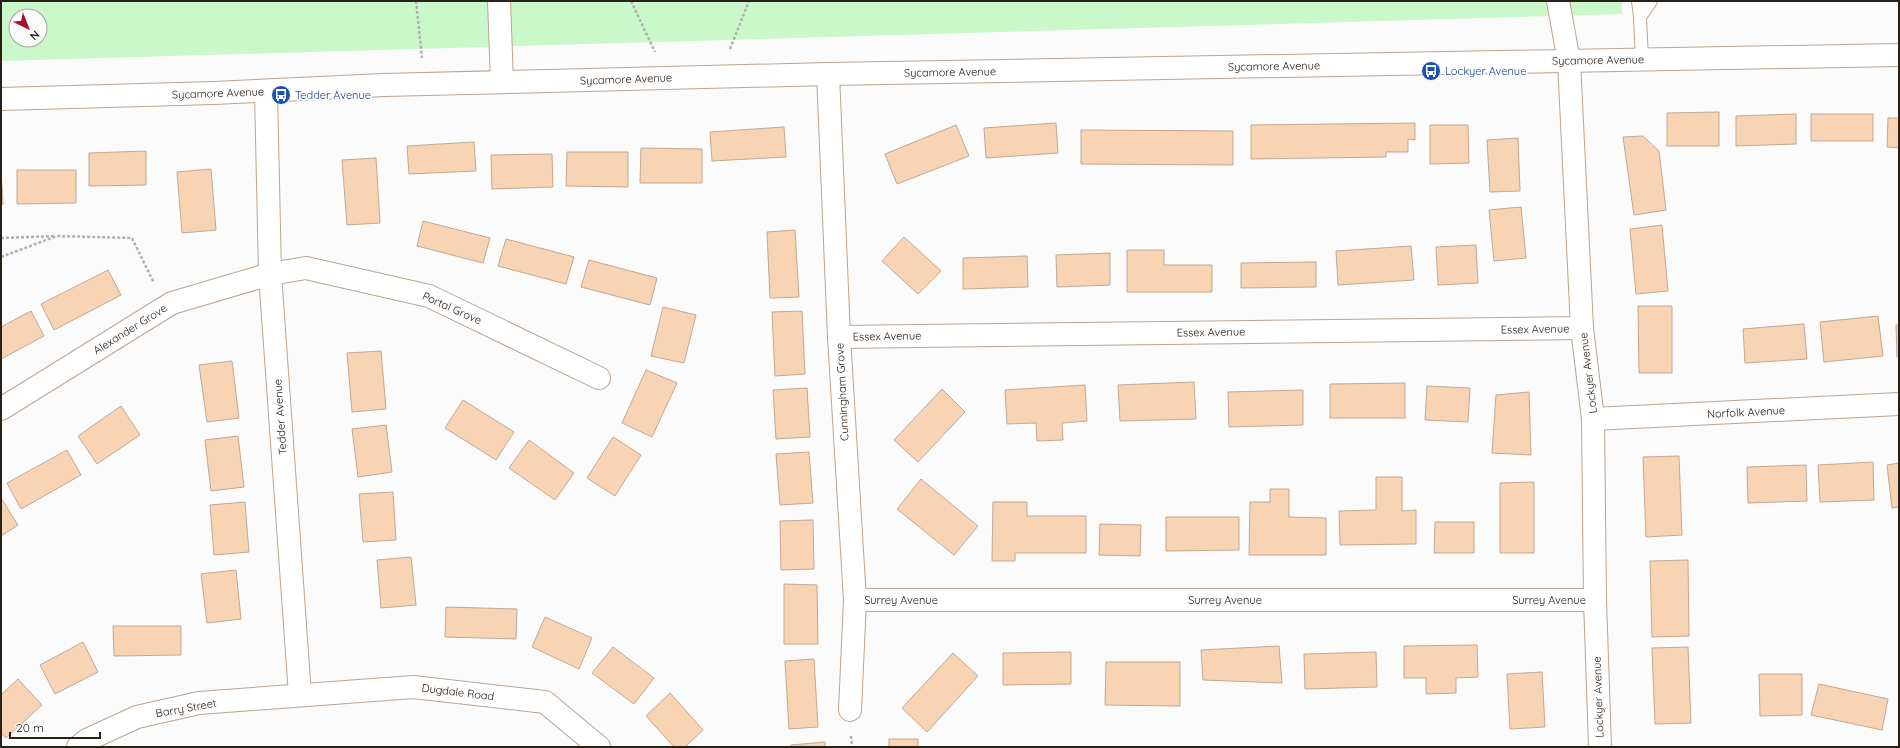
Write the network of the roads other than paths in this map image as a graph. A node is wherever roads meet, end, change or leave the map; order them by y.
1 (499, 1) edge
2 (1558, 1) edge
3 (1638, 1) edge
4 (1651, 1) edge
5 (1640, 18) junction
6 (1899, 55) edge
7 (1642, 59) junction
8 (1569, 61) junction
9 (828, 74) junction
10 (502, 82) junction
11 (266, 91) junction
12 (1, 99) edge
13 (270, 274) junction
14 (1582, 328) junction
15 (839, 337) junction
16 (599, 378) dead end
17 (1899, 404) edge
18 (1, 409) edge
19 (1593, 419) junction
20 (855, 600) junction
21 (1595, 600) junction
22 (300, 695) junction
23 (850, 710) dead end
24 (78, 747) edge
25 (599, 747) edge
26 (1600, 747) edge

1 - 10 street
2 - 8 street, Lockyer Avenue
3 - 5 lane
4 - 5 lane
5 - 7 lane
6 - 7 street, Sycamore Avenue
7 - 8 street, Sycamore Avenue
8 - 9 street, Sycamore Avenue
8 - 14 street, Lockyer Avenue
9 - 10 street, Sycamore Avenue
9 - 15 street, Cunningham Grove
10 - 11 street, Sycamore Avenue
11 - 12 street, Sycamore Avenue
11 - 13 street, Tedder Avenue
13 - 16 street, Portal Grove
13 - 18 street, Alexander Grove
13 - 22 street, Tedder Avenue
14 - 15 street, Essex Avenue
14 - 19 street, Lockyer Avenue
15 - 20 street, Cunningham Grove
17 - 19 street, Norfolk Avenue
19 - 21 street, Lockyer Avenue
20 - 21 street, Surrey Avenue
20 - 23 street, Cunningham Grove
21 - 26 street, Lockyer Avenue
22 - 24 street, Barry Street
22 - 25 street, Dugdale Road

